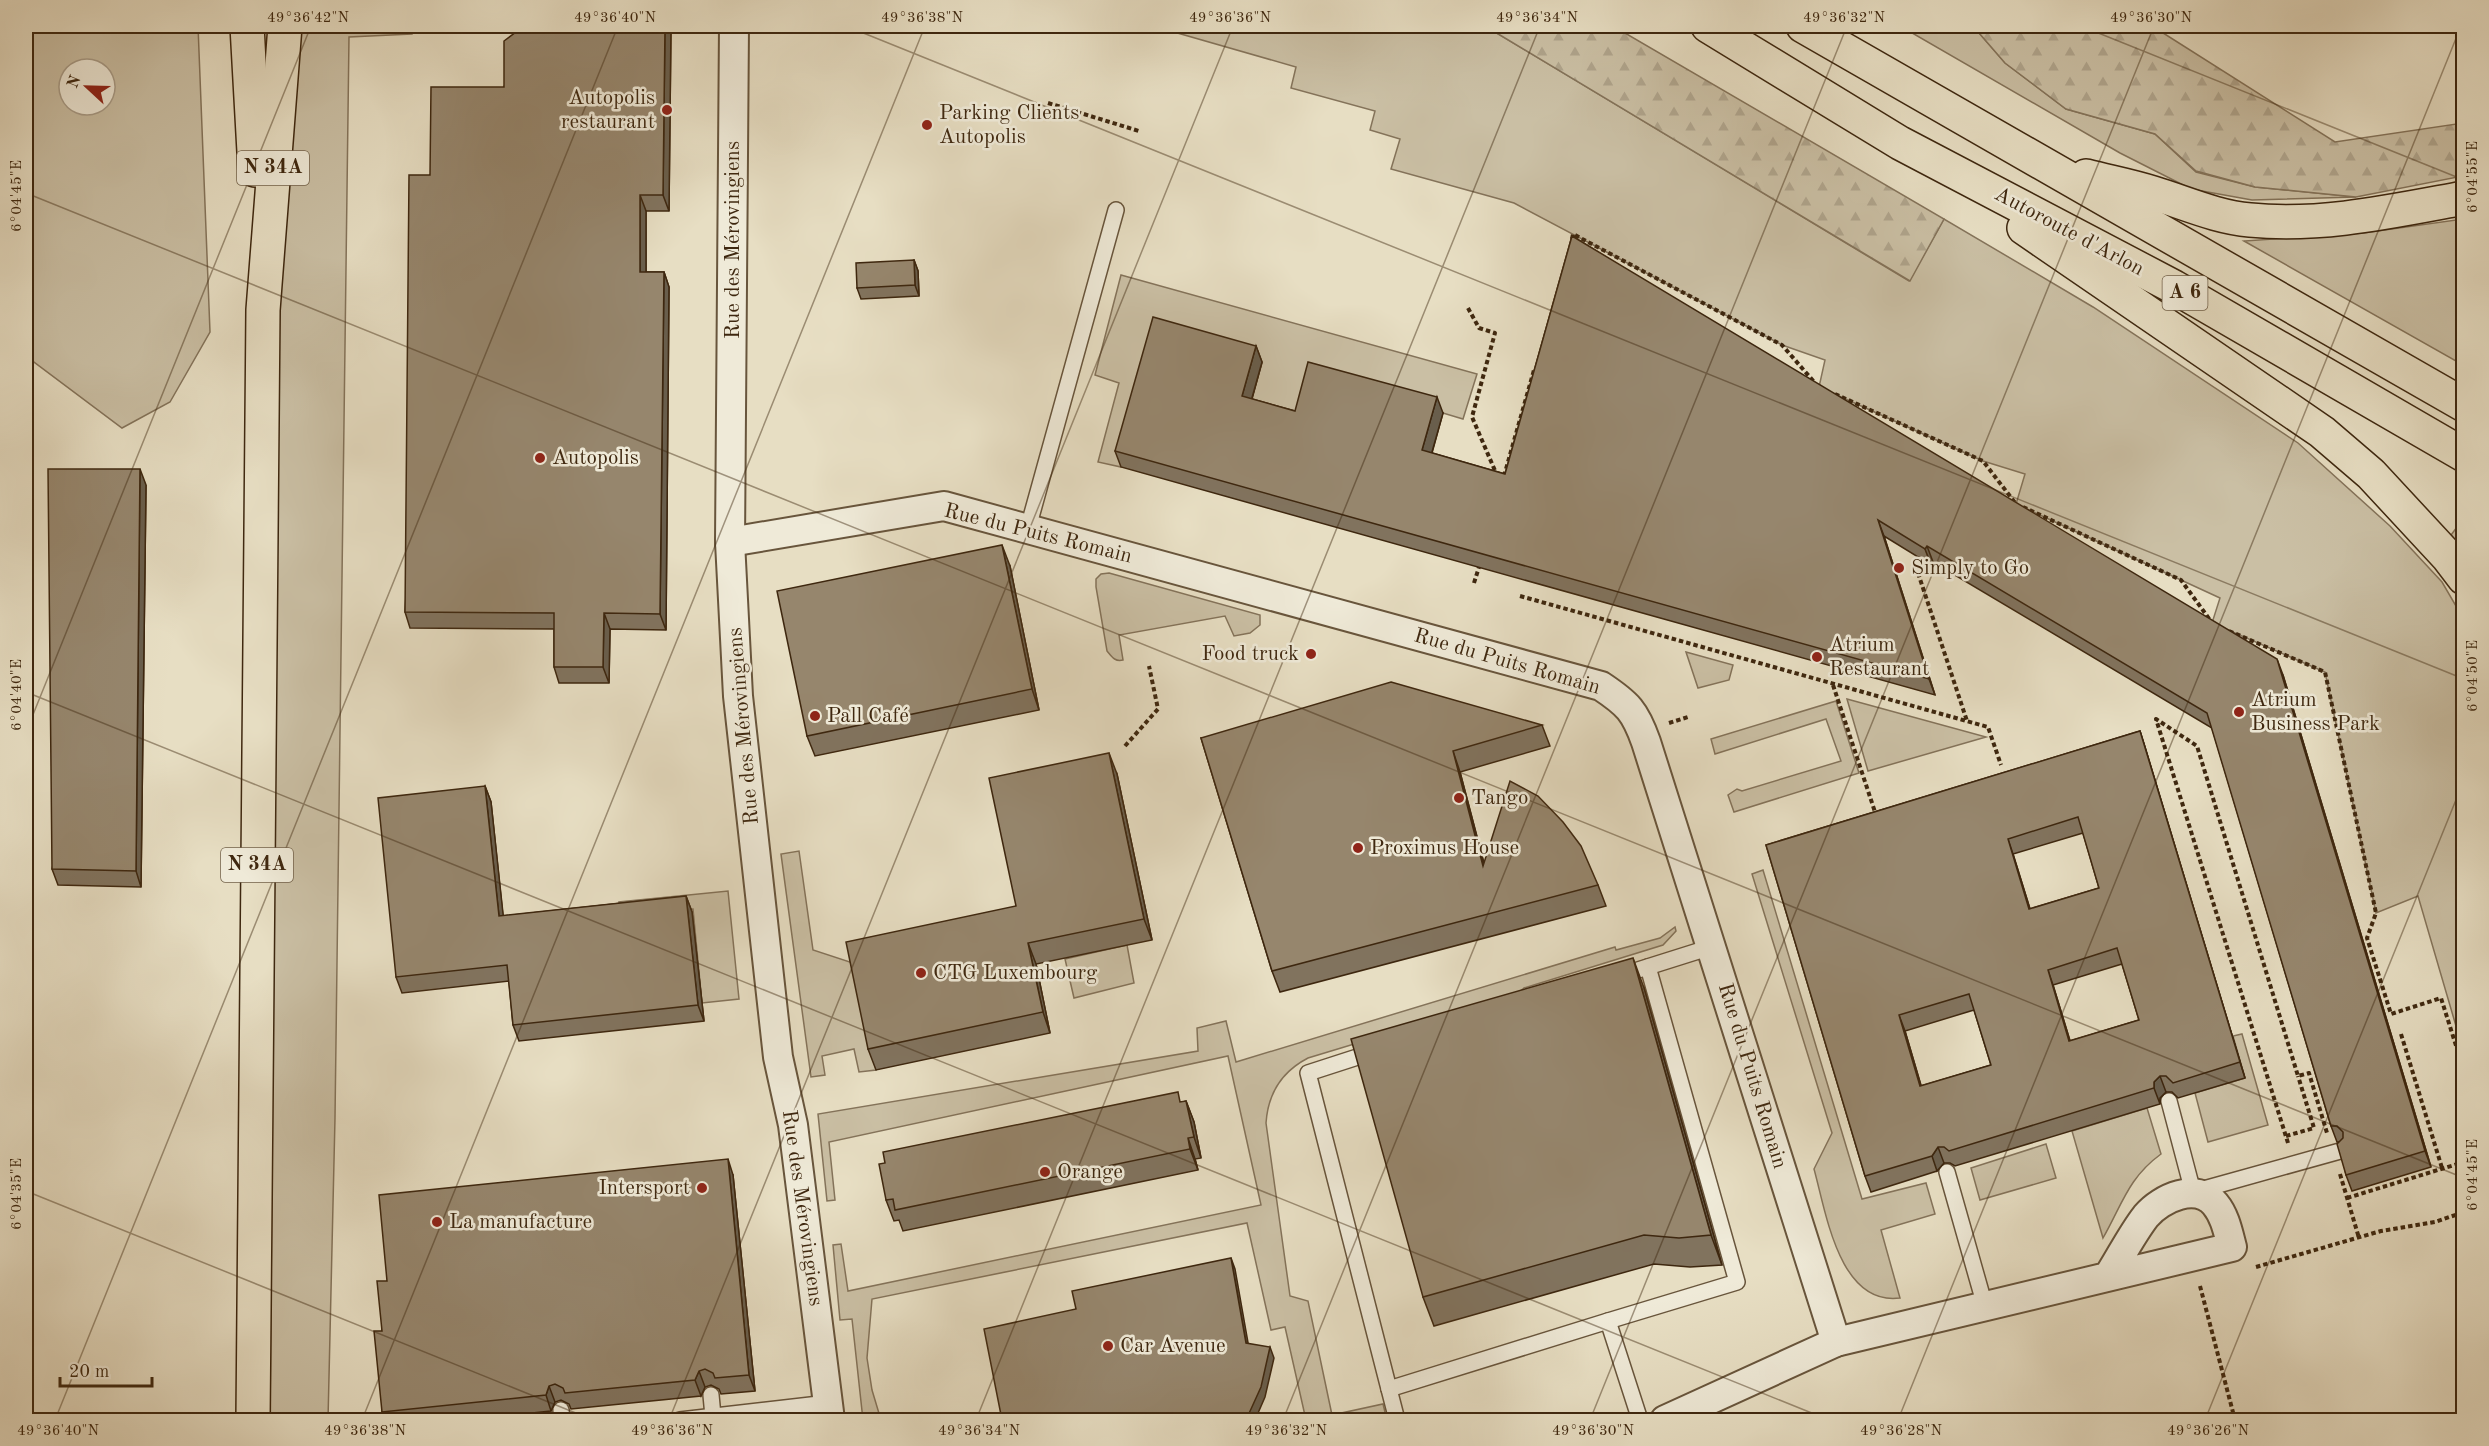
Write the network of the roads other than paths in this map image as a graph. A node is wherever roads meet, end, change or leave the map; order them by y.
1 (247, 26) edge
2 (285, 26) edge
3 (734, 26) edge
4 (1708, 26) edge
5 (1803, 26) edge
6 (1900, 144) junction
7 (2050, 167) junction
8 (2463, 198) edge
9 (1116, 210) dead end
10 (263, 310) junction
11 (2463, 405) edge
12 (2463, 455) edge
13 (1028, 528) junction
14 (730, 542) junction
15 (2463, 578) edge
16 (1711, 947) junction
17 (1648, 967) junction
18 (1603, 981) edge
19 (1387, 1048) edge
20 (2169, 1101) edge
21 (2336, 1152) edge
22 (1947, 1172) edge
23 (2193, 1192) junction
24 (2109, 1275) junction
25 (1985, 1306) junction
26 (1608, 1321) junction
27 (1836, 1342) junction
28 (1389, 1389) junction
29 (711, 1395) edge
30 (829, 1412) edge
31 (713, 1416) junction
32 (253, 1420) edge
33 (680, 1420) edge
34 (1397, 1420) edge
35 (1640, 1420) edge
36 (1665, 1420) edge

1 - 10 main road, N 34A
2 - 10 main road, N 34A
3 - 14 street, Rue des Mérovingiens
4 - 6 main road, Autoroute d'Arlon / A 6
5 - 7 main road, Autoroute d'Arlon / A 6
6 - 12 main road, Autoroute d'Arlon / A 6
6 - 15 main road, A 6
7 - 8 main road, A 6
7 - 11 main road, Autoroute d'Arlon / A 6
9 - 13 lane
10 - 32 main road, N 34A
13 - 14 street, Rue du Puits Romain
13 - 16 street, Rue du Puits Romain
14 - 30 street, Rue des Mérovingiens
16 - 17 lane
16 - 27 street, Rue du Puits Romain
17 - 18 lane
17 - 26 lane
19 - 28 lane
20 - 23 lane
21 - 23 lane
22 - 25 lane
23 - 24 street
23 - 24 street
24 - 25 street
25 - 27 street
26 - 28 lane
26 - 35 lane
27 - 36 street
28 - 34 lane
29 - 31 lane
30 - 31 lane
31 - 33 lane

